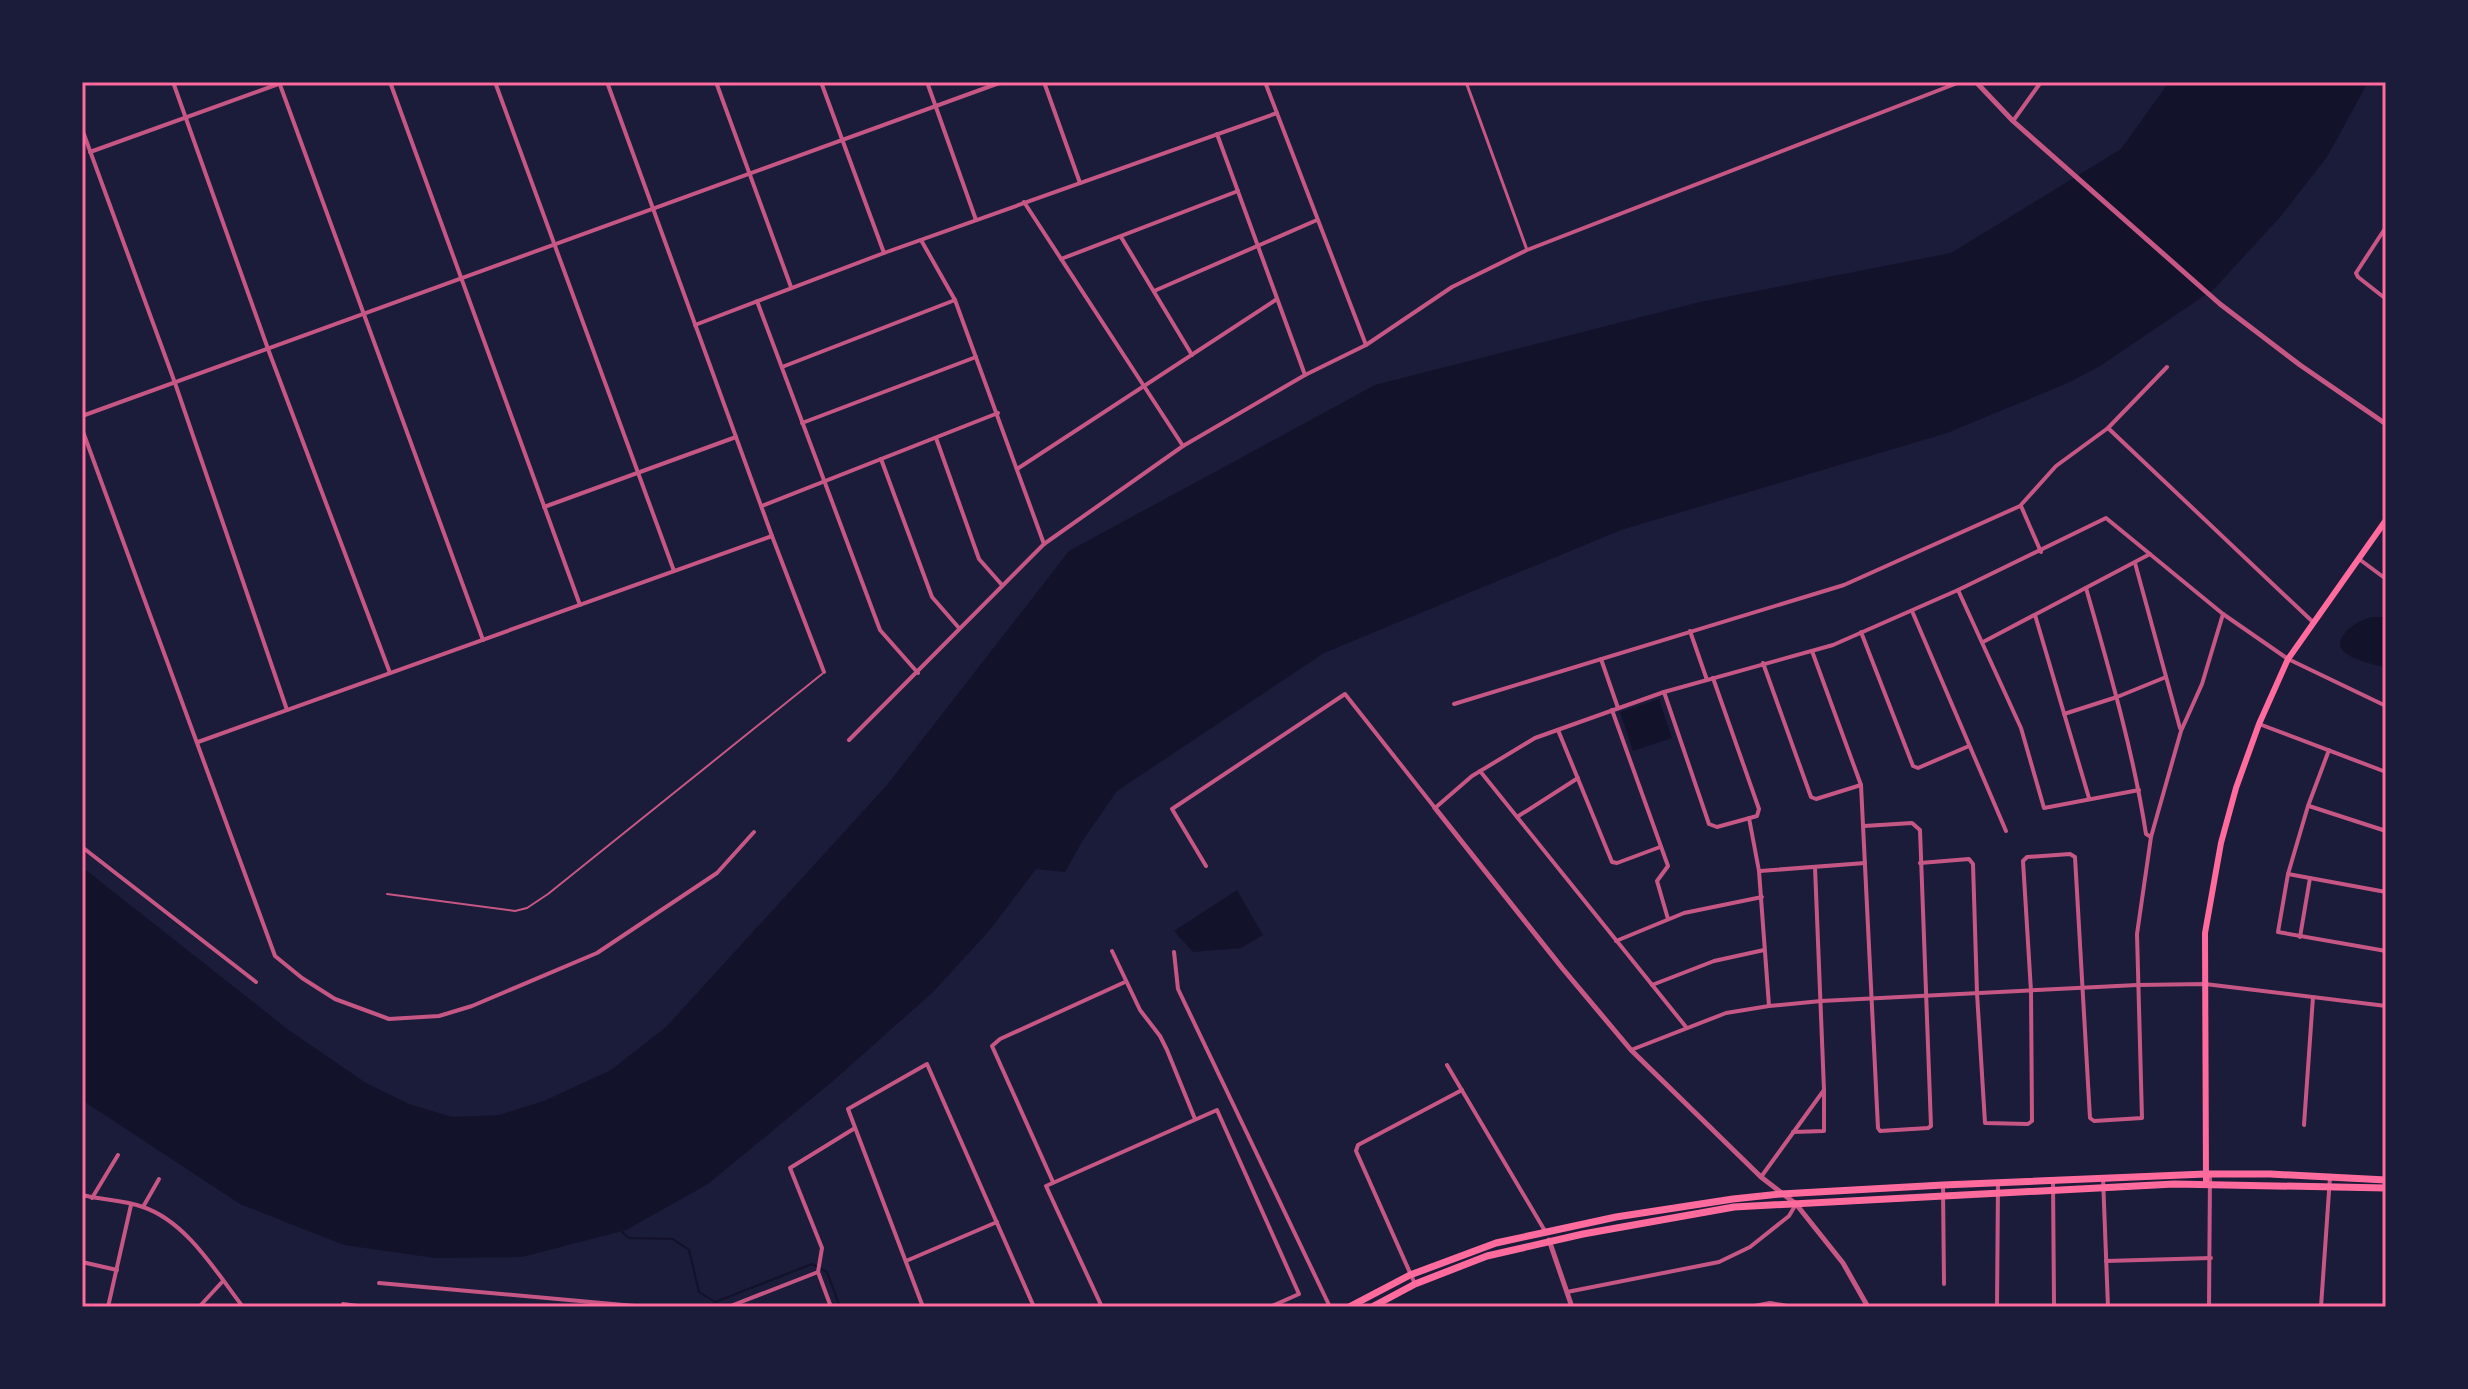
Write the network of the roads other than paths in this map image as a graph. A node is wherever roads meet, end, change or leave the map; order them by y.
1 (173, 82) edge
2 (390, 82) edge
3 (495, 82) edge
4 (607, 82) edge
5 (716, 82) edge
6 (821, 82) edge
7 (927, 82) edge
8 (1002, 82) edge
9 (1044, 82) edge
10 (1265, 82) edge
11 (1466, 82) edge
12 (1960, 82) edge
13 (1976, 82) edge
14 (2041, 82) edge
15 (281, 83) edge
16 (936, 107) junction
17 (1277, 113) junction
18 (186, 118) junction
19 (2013, 121) junction
20 (82, 129) edge
21 (1217, 134) junction
22 (843, 142) junction
23 (90, 152) junction
24 (751, 174) junction
25 (1080, 183) junction
26 (1238, 191) junction
27 (1024, 202) junction
28 (654, 210) junction
29 (976, 220) junction
30 (1317, 220) junction
31 (2386, 227) edge
32 (1121, 236) junction
33 (921, 240) junction
34 (555, 245) junction
35 (1258, 246) junction
36 (1527, 250) junction
37 (884, 253) junction
38 (1061, 259) junction
39 (462, 280) junction
40 (791, 287) junction
41 (1154, 291) junction
42 (1277, 299) junction
43 (2386, 299) edge
44 (955, 300) junction
45 (757, 301) junction
46 (365, 314) junction
47 (695, 325) junction
48 (1366, 345) junction
49 (268, 349) junction
50 (1192, 355) junction
51 (976, 357) junction
52 (782, 367) junction
53 (2167, 367) dead end
54 (1305, 375) junction
55 (175, 383) junction
56 (1144, 386) junction
57 (998, 413) junction
58 (82, 416) edge
59 (802, 423) junction
60 (2386, 424) edge
61 (2108, 428) junction
62 (82, 429) edge
63 (736, 437) junction
64 (936, 438) junction
65 (1183, 446) junction
66 (881, 459) junction
67 (1017, 469) junction
68 (639, 472) junction
69 (824, 482) junction
70 (762, 506) junction
71 (2020, 506) junction
72 (544, 507) junction
73 (2386, 521) edge
74 (772, 536) junction
75 (1044, 544) junction
76 (2041, 552) junction
77 (2150, 554) junction
78 (2359, 558) junction
79 (2135, 562) junction
80 (674, 571) junction
81 (2386, 579) edge
82 (1002, 585) junction
83 (2086, 588) junction
84 (1958, 590) junction
85 (580, 605) junction
86 (1912, 611) junction
87 (2223, 614) junction
88 (2035, 615) junction
89 (2314, 623) junction
90 (959, 628) junction
91 (1690, 631) junction
92 (1861, 632) junction
93 (483, 640) junction
94 (1983, 642) junction
95 (1812, 651) junction
96 (1601, 659) junction
97 (2288, 659) junction
98 (1763, 663) junction
99 (824, 672) joint
100 (390, 673) junction
101 (918, 673) junction
102 (2166, 677) junction
103 (1710, 679) junction
104 (1664, 692) junction
105 (2117, 697) junction
106 (1454, 704) dead end
107 (2386, 706) edge
108 (1618, 708) junction
109 (287, 710) junction
110 (1612, 710) junction
111 (2064, 714) junction
112 (2259, 724) junction
113 (1558, 730) junction
114 (2181, 731) junction
115 (849, 740) dead end
116 (198, 742) junction
117 (1969, 746) junction
118 (2329, 750) junction
119 (1480, 771) junction
120 (2386, 772) edge
121 (1578, 778) junction
122 (1861, 785) junction
123 (2139, 790) junction
124 (2089, 798) junction
125 (2308, 806) junction
126 (1435, 808) junction
127 (1517, 817) junction
128 (1749, 818) junction
129 (1864, 826) junction
130 (2006, 831) dead end
131 (2386, 831) edge
132 (754, 832) dead end
133 (2151, 837) junction
134 (82, 847) edge
135 (1660, 847) junction
136 (1865, 863) junction
137 (1920, 863) junction
138 (1206, 866) dead end
139 (1815, 867) junction
140 (1759, 871) junction
141 (2288, 874) junction
142 (2310, 878) junction
143 (2386, 892) edge
144 (387, 894) dead end
145 (1762, 897) junction
146 (1668, 919) junction
147 (2300, 937) junction
148 (1616, 941) junction
149 (1765, 950) junction
150 (1112, 951) dead end
151 (2386, 951) edge
152 (1174, 952) dead end
153 (256, 982) dead end
154 (1125, 982) junction
155 (2205, 984) junction
156 (1652, 985) junction
157 (2137, 985) junction
158 (2085, 990) junction
159 (2031, 991) junction
160 (1977, 993) junction
161 (1925, 996) junction
162 (2313, 997) junction
163 (1872, 999) junction
164 (1821, 1001) junction
165 (1769, 1006) junction
166 (2386, 1006) edge
167 (1686, 1027) junction
168 (1631, 1050) junction
169 (1447, 1065) dead end
170 (1462, 1090) junction
171 (1824, 1090) junction
172 (1195, 1119) junction
173 (2304, 1125) dead end
174 (855, 1128) junction
175 (1793, 1132) junction
176 (118, 1155) dead end
177 (1761, 1177) junction
178 (2330, 1177) junction
179 (2103, 1178) junction
180 (159, 1179) dead end
181 (2208, 1179) junction
182 (2053, 1180) junction
183 (2386, 1180) edge
184 (1053, 1182) junction
185 (1998, 1183) junction
186 (1943, 1185) junction
187 (2330, 1187) junction
188 (2103, 1188) junction
189 (2386, 1188) edge
190 (2053, 1191) junction
191 (1998, 1193) junction
192 (1781, 1194) junction
193 (82, 1195) edge
194 (1943, 1196) junction
195 (92, 1198) junction
196 (1796, 1204) junction
197 (131, 1205) junction
198 (143, 1207) junction
199 (997, 1222) junction
200 (1545, 1231) junction
201 (1550, 1241) junction
202 (2211, 1258) junction
203 (906, 1261) junction
204 (2106, 1261) junction
205 (82, 1262) edge
206 (117, 1270) junction
207 (818, 1272) junction
208 (1410, 1275) junction
209 (223, 1281) junction
210 (379, 1283) dead end
211 (1415, 1284) junction
212 (1944, 1284) dead end
213 (1567, 1292) junction
214 (343, 1304) dead end
215 (2054, 1305) dead end
216 (609, 1306) edge
217 (2207, 1306) edge
218 (108, 1307) edge
219 (199, 1307) edge
220 (243, 1307) edge
221 (365, 1307) edge
222 (646, 1307) edge
223 (728, 1307) edge
224 (831, 1307) edge
225 (923, 1307) edge
226 (1034, 1307) edge
227 (1102, 1307) edge
228 (1270, 1307) edge
229 (1330, 1307) edge
230 (1349, 1307) edge
231 (1372, 1307) edge
232 (1572, 1307) edge
233 (1749, 1307) edge
234 (1793, 1307) edge
235 (1868, 1307) edge
236 (1997, 1307) edge
237 (2108, 1307) edge
238 (2321, 1307) edge

1 - 18 street
2 - 39 street
3 - 34 street
4 - 28 street
5 - 24 street
6 - 22 street
7 - 16 street
8 - 16 street
9 - 25 street
10 - 17 street
11 - 36 street
12 - 36 street
13 - 19 street
14 - 19 street
15 - 18 street
15 - 46 street
16 - 22 street
16 - 29 street
17 - 21 street
17 - 30 street
18 - 23 street
18 - 49 street
19 - 60 street
20 - 23 street
21 - 25 street
21 - 26 street
22 - 24 street
22 - 37 street
23 - 55 street
24 - 28 street
24 - 40 street
25 - 27 street
26 - 32 street
26 - 35 street
27 - 29 street
27 - 38 street
28 - 34 street
28 - 47 street
29 - 33 street
30 - 35 street
30 - 48 street
31 - 43 street
32 - 38 street
32 - 41 street
33 - 37 street
33 - 44 street
34 - 39 street
34 - 68 street
35 - 41 street
35 - 42 street
36 - 48 street
37 - 40 street
38 - 56 street
39 - 46 street
39 - 72 street
40 - 45 street
41 - 50 street
42 - 50 street
42 - 54 street
44 - 51 street
44 - 52 street
45 - 47 street
45 - 52 street
46 - 49 street
46 - 93 street
47 - 63 street
48 - 54 street
49 - 55 street
49 - 100 street
50 - 56 street
51 - 57 street
51 - 59 street
52 - 59 street
53 - 61 street
54 - 65 street
55 - 58 street
55 - 109 street
56 - 65 street
56 - 67 street
57 - 64 street
57 - 67 street
59 - 69 street
61 - 71 street
61 - 89 street
62 - 116 street
63 - 68 street
63 - 70 street
64 - 66 street
64 - 82 street
65 - 75 street
66 - 69 street
66 - 90 street
67 - 75 street
68 - 72 street
68 - 80 street
69 - 70 street
69 - 101 street
70 - 74 street
71 - 76 street
71 - 91 street
72 - 85 street
73 - 78 main road
74 - 80 street
74 - 99 street
75 - 82 street
76 - 77 street
76 - 84 street
77 - 79 street
77 - 87 street
78 - 81 street
78 - 89 main road
79 - 83 street
79 - 102 street
80 - 85 street
82 - 90 street
83 - 88 street
83 - 105 street
84 - 86 street
84 - 94 street
85 - 93 street
86 - 92 street
86 - 117 street
87 - 97 street
87 - 114 street
88 - 94 street
88 - 111 street
89 - 97 main road
90 - 101 street
91 - 96 street
91 - 103 street
92 - 95 street
92 - 117 street
93 - 100 street
94 - 124 street
95 - 98 street
95 - 122 street
96 - 106 street
96 - 108 street
97 - 107 street
97 - 112 main road
98 - 103 street
98 - 122 street
99 - 144 lane
100 - 109 street
101 - 115 street
102 - 105 street
102 - 114 street
103 - 104 street
103 - 128 street
104 - 108 street
104 - 128 street
105 - 111 street
105 - 123 street
108 - 110 street
109 - 116 street
110 - 113 street
110 - 135 street
111 - 124 street
112 - 118 street
112 - 155 main road
113 - 119 street
113 - 121 street
114 - 133 street
116 - 132 street
117 - 130 street
118 - 120 street
118 - 125 street
119 - 126 street
119 - 127 street
121 - 127 street
121 - 135 street
122 - 129 street
123 - 124 street
123 - 133 street
125 - 131 street
125 - 141 street
126 - 138 street
126 - 168 street
127 - 148 street
128 - 140 street
129 - 136 street
129 - 137 street
133 - 157 street
134 - 153 street
135 - 146 street
136 - 139 street
136 - 163 street
137 - 160 street
137 - 161 street
139 - 140 street
139 - 164 street
140 - 145 street
141 - 142 street
141 - 147 street
142 - 143 street
142 - 147 street
145 - 146 street
145 - 149 street
146 - 148 street
147 - 151 street
148 - 156 street
149 - 156 street
149 - 165 street
150 - 154 street
152 - 229 street
154 - 172 street
154 - 184 street
155 - 157 street
155 - 162 street
155 - 181 main road
156 - 167 street
157 - 158 street
157 - 158 street
158 - 159 street
158 - 159 street
159 - 160 street
159 - 160 street
160 - 161 street
161 - 163 street
161 - 163 street
162 - 166 street
162 - 173 street
163 - 164 street
164 - 165 street
164 - 171 street
165 - 167 street
167 - 168 street
168 - 177 street
169 - 170 street
170 - 200 street
170 - 208 street
171 - 175 street
171 - 175 street
172 - 184 street
172 - 228 street
174 - 199 street
174 - 203 street
174 - 207 street
175 - 177 street
176 - 195 street
177 - 192 street
178 - 181 main road
178 - 183 main road
178 - 187 street
179 - 181 main road
179 - 182 main road
179 - 188 street
180 - 198 street
181 - 187 main road
181 - 188 main road
181 - 202 street
182 - 185 main road
182 - 190 street
184 - 227 street
185 - 186 main road
185 - 191 street
186 - 192 main road
186 - 194 street
187 - 189 main road
187 - 238 street
188 - 190 main road
188 - 204 street
190 - 191 main road
190 - 215 street
191 - 194 main road
191 - 236 street
192 - 196 street
192 - 200 main road
193 - 195 street
194 - 196 main road
194 - 212 street
195 - 197 street
196 - 201 main road
196 - 213 street
196 - 235 street
197 - 198 street
197 - 206 street
198 - 209 street
199 - 203 street
199 - 226 street
200 - 201 street
200 - 208 main road
201 - 211 main road
201 - 213 street
202 - 204 street
202 - 217 street
203 - 225 street
204 - 237 street
205 - 206 street
206 - 218 street
207 - 223 street
207 - 224 street
208 - 211 street
208 - 230 main road
209 - 219 street
209 - 220 street
210 - 216 street
211 - 231 main road
213 - 232 street
214 - 221 street
216 - 222 street
233 - 234 street

